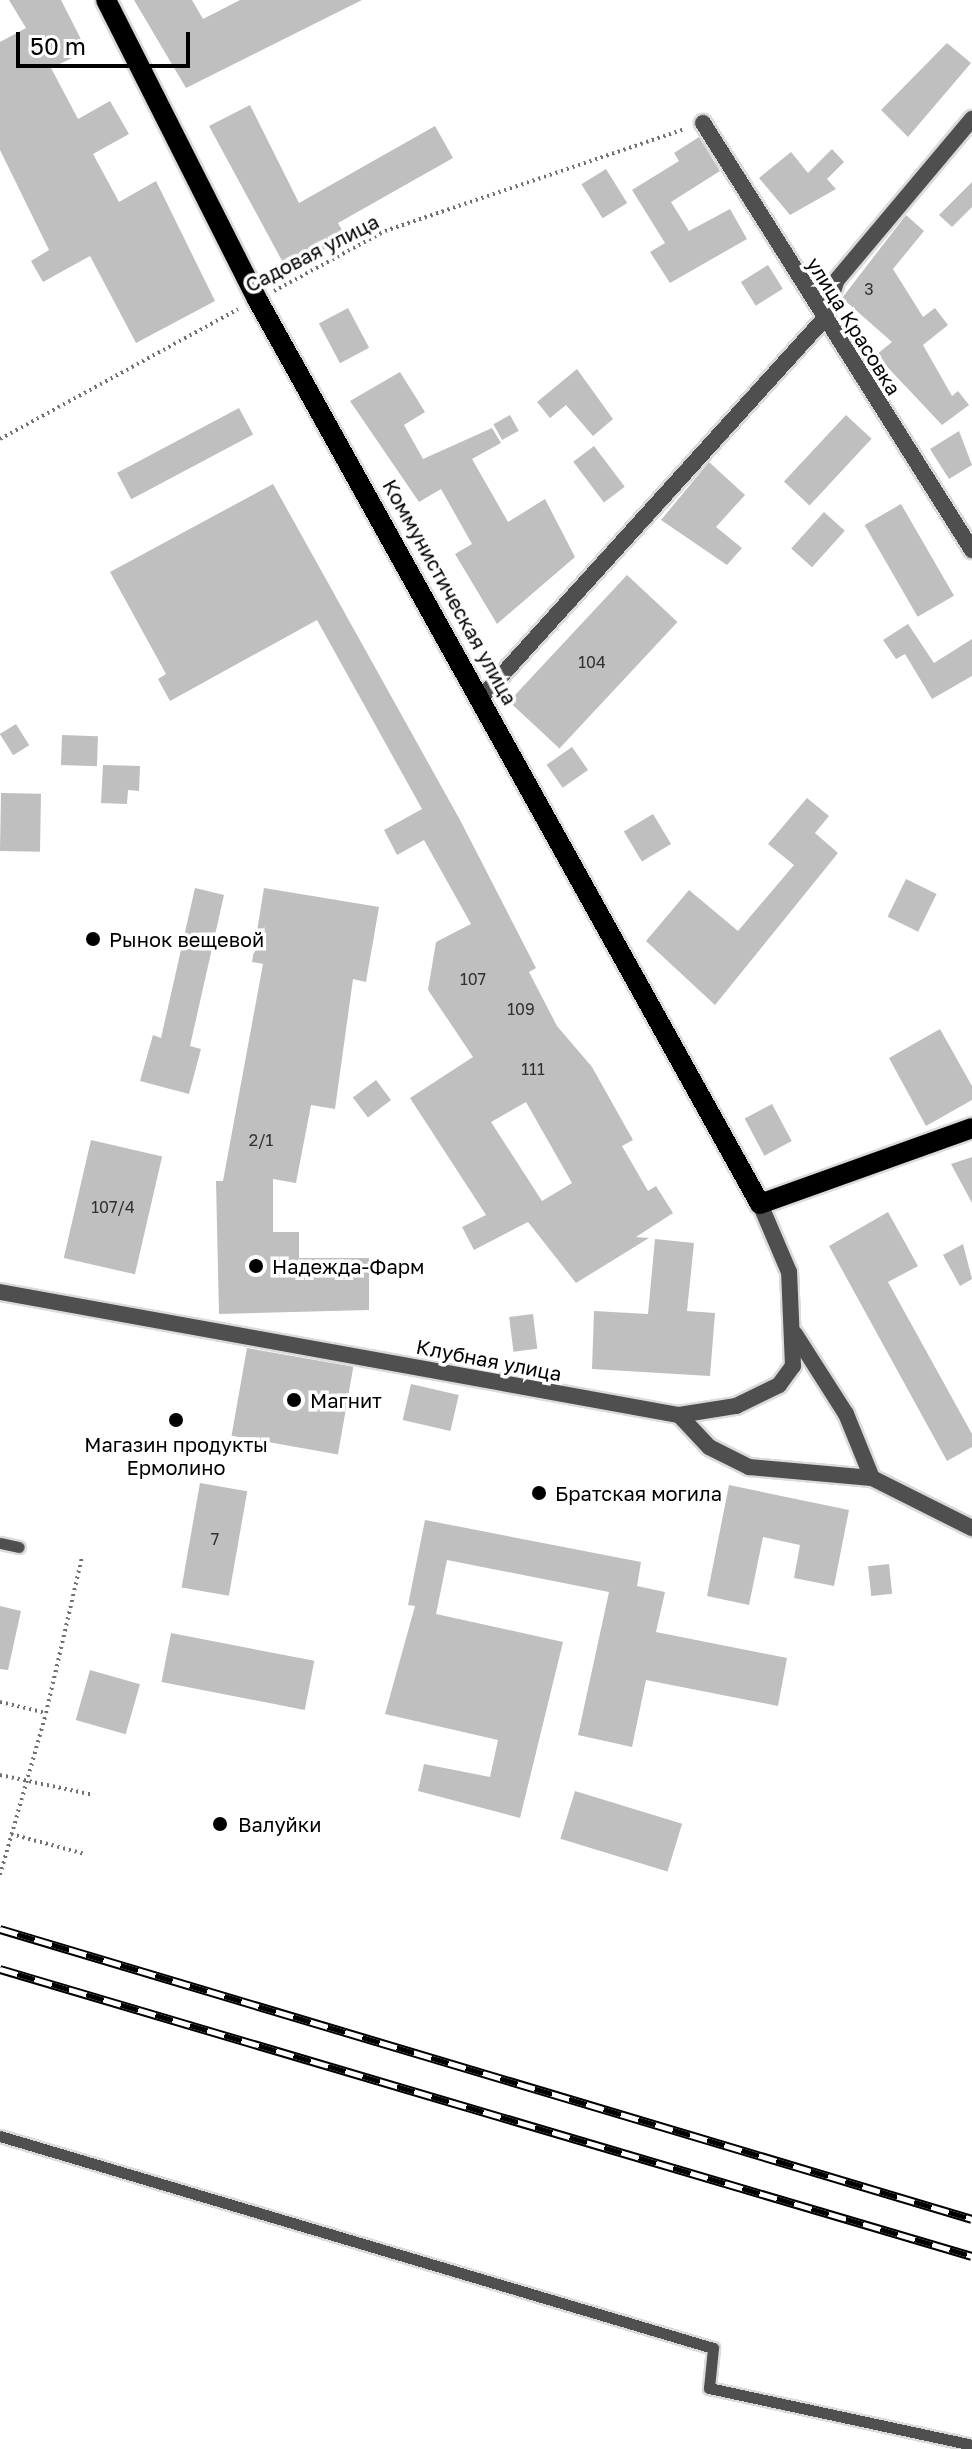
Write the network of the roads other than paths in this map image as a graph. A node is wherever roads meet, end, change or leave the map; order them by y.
1 (106, 0) edge
2 (972, 119) edge
3 (703, 123) road end
4 (825, 318) junction
5 (972, 550) edge
6 (482, 697) junction
7 (972, 1128) edge
8 (760, 1204) junction
9 (0, 1292) edge
10 (795, 1334) junction
11 (679, 1415) junction
12 (872, 1478) junction
13 (972, 1528) edge
14 (0, 1543) edge
15 (19, 1547) dead end
16 (0, 2136) edge
17 (972, 2445) edge

1 - 6 main road, Коммунистическая улица
2 - 4 street
3 - 4 street, улица Красовка
4 - 5 street, улица Красовка
4 - 6 street
6 - 8 main road, Коммунистическая улица
7 - 8 main road
8 - 10 street, Клубная улица
9 - 11 street, Клубная улица
10 - 11 street, Клубная улица
10 - 12 street
11 - 12 street
12 - 13 street
14 - 15 lane
16 - 17 lane

